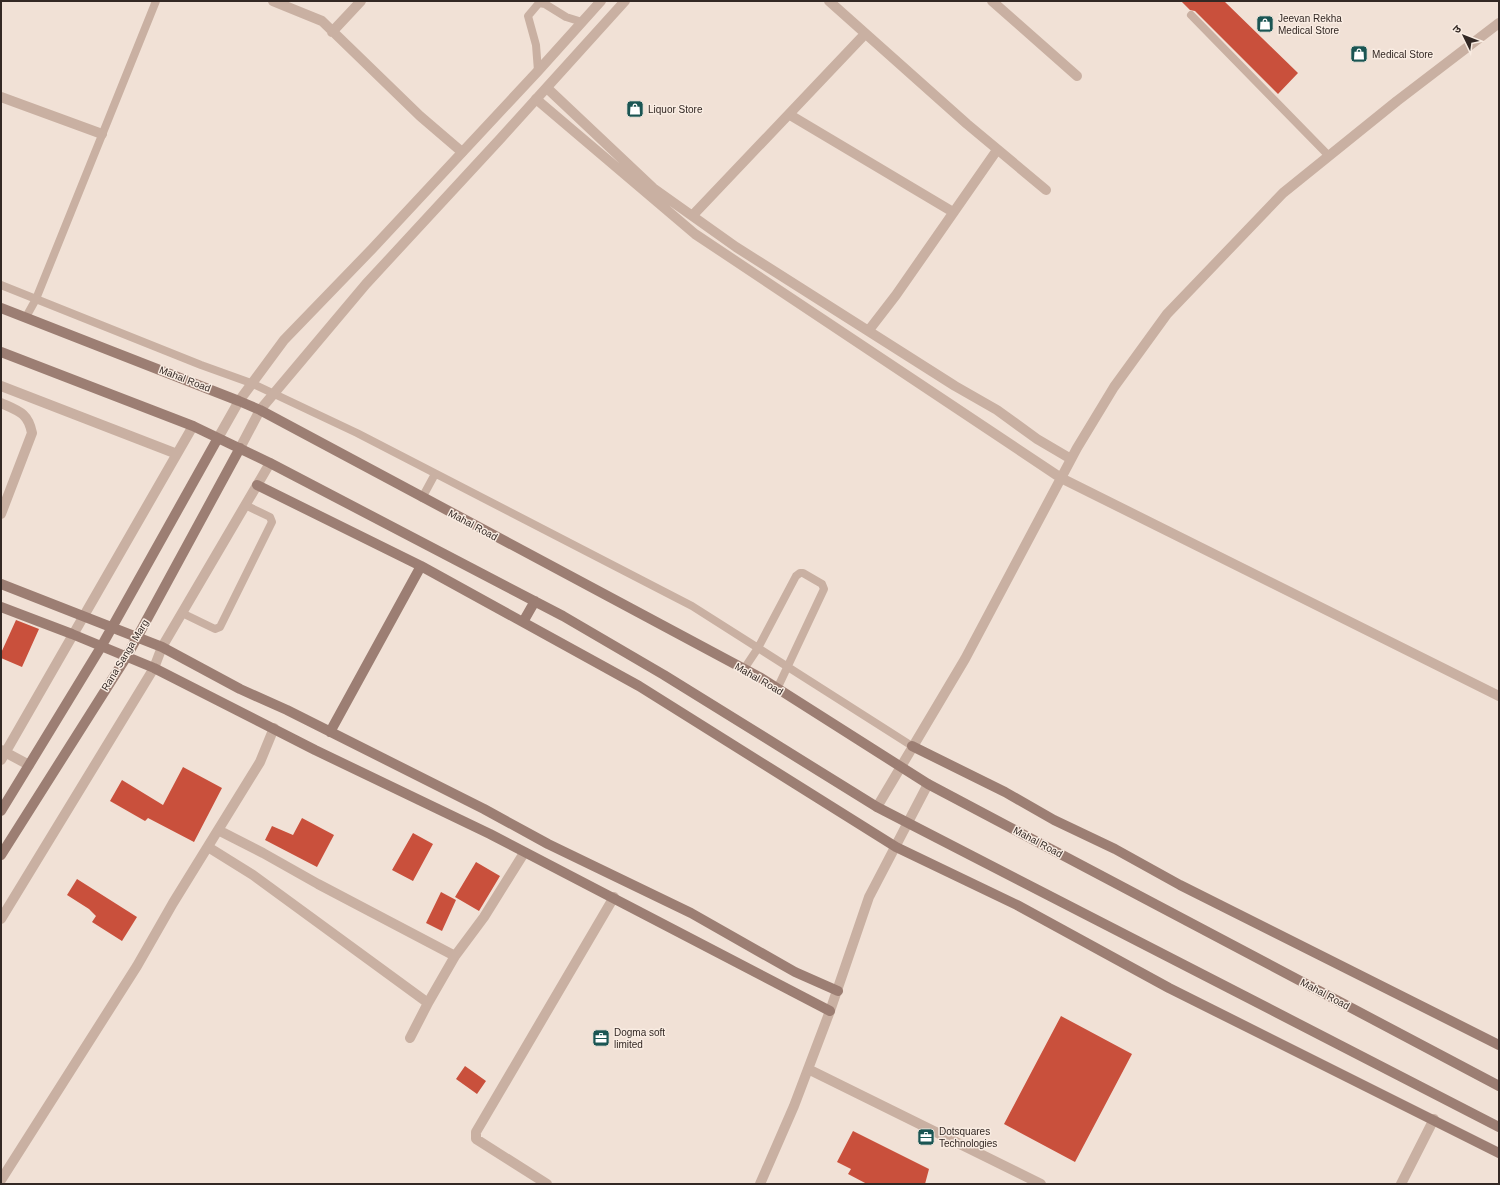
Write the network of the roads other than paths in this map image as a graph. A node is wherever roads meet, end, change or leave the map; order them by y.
1 (156, 1) edge
2 (273, 1) edge
3 (361, 1) edge
4 (601, 1) edge
5 (625, 1) edge
6 (829, 1) edge
7 (992, 1) edge
8 (1191, 14) dead end
9 (582, 22) junction
10 (1499, 23) edge
11 (332, 32) junction
12 (865, 34) junction
13 (538, 72) junction
14 (1077, 76) dead end
15 (547, 88) junction
16 (1, 97) edge
17 (536, 99) junction
18 (790, 115) junction
19 (102, 134) junction
20 (997, 150) junction
21 (462, 152) junction
22 (1329, 156) junction
23 (1046, 190) dead end
24 (953, 212) junction
25 (693, 215) junction
26 (1, 285) edge
27 (36, 299) junction
28 (1, 308) edge
29 (26, 317) junction
30 (868, 330) junction
31 (1, 352) edge
32 (251, 382) junction
33 (1, 386) edge
34 (274, 394) junction
35 (239, 400) junction
36 (1, 403) edge
37 (260, 410) junction
38 (193, 426) junction
39 (218, 438) junction
40 (240, 448) junction
41 (177, 454) junction
42 (1071, 459) junction
43 (270, 463) junction
44 (435, 474) junction
45 (1061, 478) junction
46 (257, 485) junction
47 (422, 498) junction
48 (245, 505) junction
49 (1, 514) edge
50 (421, 566) junction
51 (1, 584) edge
52 (535, 601) junction
53 (1, 607) edge
54 (182, 613) junction
55 (83, 616) junction
56 (523, 622) junction
57 (112, 628) junction
58 (72, 634) junction
59 (137, 637) junction
60 (102, 646) junction
61 (162, 647) junction
62 (758, 648) junction
63 (127, 656) junction
64 (154, 668) junction
65 (788, 668) junction
66 (744, 669) junction
67 (777, 689) junction
68 (1499, 696) edge
69 (274, 728) junction
70 (330, 732) junction
71 (912, 746) junction
72 (2, 754) edge
73 (29, 765) junction
74 (900, 766) junction
75 (928, 784) junction
76 (877, 807) junction
77 (1, 811) edge
78 (908, 823) junction
79 (218, 830) junction
80 (208, 847) junction
81 (896, 847) junction
82 (524, 853) junction
83 (1, 855) edge
84 (614, 897) junction
85 (1, 919) edge
86 (455, 956) junction
87 (838, 991) junction
88 (428, 1003) junction
89 (830, 1011) junction
90 (410, 1038) dead end
91 (1499, 1045) edge
92 (808, 1069) junction
93 (1499, 1086) edge
94 (1434, 1119) junction
95 (1499, 1127) edge
96 (1499, 1153) edge
97 (1, 1180) edge
98 (547, 1184) edge
99 (760, 1184) edge
100 (1041, 1184) edge
101 (1401, 1184) edge

1 - 19 lane
2 - 11 street
3 - 11 street
4 - 9 street
5 - 15 street
6 - 12 street
7 - 14 street
8 - 22 lane
9 - 13 street
9 - 13 lane
10 - 22 street
11 - 21 street
12 - 18 street
12 - 20 street
13 - 21 street
15 - 17 street
15 - 25 street
16 - 19 street
17 - 34 street
17 - 45 street
18 - 24 street
18 - 25 street
19 - 27 lane
20 - 23 street
20 - 24 street
21 - 32 street
22 - 42 street
24 - 30 street
25 - 30 street
26 - 27 lane
27 - 29 lane
27 - 32 lane
28 - 29 main road, Mahal Road
29 - 35 main road, Mahal Road
30 - 42 street
31 - 38 main road
32 - 34 lane
32 - 35 street
33 - 41 street
34 - 37 street
34 - 44 lane
35 - 37 main road, Mahal Road
35 - 39 street
36 - 49 street
37 - 40 street
37 - 47 main road, Mahal Road
38 - 39 main road
38 - 41 street
39 - 40 main road
39 - 57 main road
40 - 43 main road
40 - 59 main road, Rana Sanga Marg
41 - 55 street
42 - 45 street
43 - 46 street
43 - 52 main road
44 - 47 lane
44 - 62 lane
45 - 68 street
45 - 71 street
46 - 48 street
46 - 50 main road
47 - 66 main road, Mahal Road
48 - 54 street
48 - 54 lane
50 - 56 main road
50 - 70 main road
51 - 55 main road
52 - 56 main road
52 - 76 main road
53 - 58 main road
54 - 61 street
55 - 57 main road
55 - 58 street
56 - 81 main road
57 - 59 main road
57 - 60 main road
58 - 60 main road
58 - 72 street
59 - 61 main road
59 - 63 main road, Rana Sanga Marg
60 - 63 main road
60 - 73 main road
61 - 64 street
61 - 70 main road
62 - 65 lane
62 - 65 lane
62 - 66 lane
63 - 64 main road
63 - 83 main road, Rana Sanga Marg
64 - 69 main road
64 - 85 street
65 - 67 lane
65 - 71 lane
66 - 67 main road, Mahal Road
67 - 74 main road, Mahal Road
69 - 79 street
69 - 82 main road
70 - 87 main road
71 - 74 street
71 - 91 main road
72 - 73 street
73 - 77 main road
74 - 75 main road, Mahal Road
74 - 76 street
75 - 78 street
75 - 93 main road, Mahal Road
76 - 78 main road
78 - 81 street
78 - 95 main road
79 - 80 street
79 - 86 street
80 - 88 street
80 - 97 street
81 - 87 street
81 - 94 main road
82 - 84 main road
82 - 86 street
84 - 89 main road
84 - 98 street
86 - 88 street
87 - 89 street
88 - 90 street
89 - 92 street
92 - 99 street
92 - 100 street
94 - 96 main road
94 - 101 street

